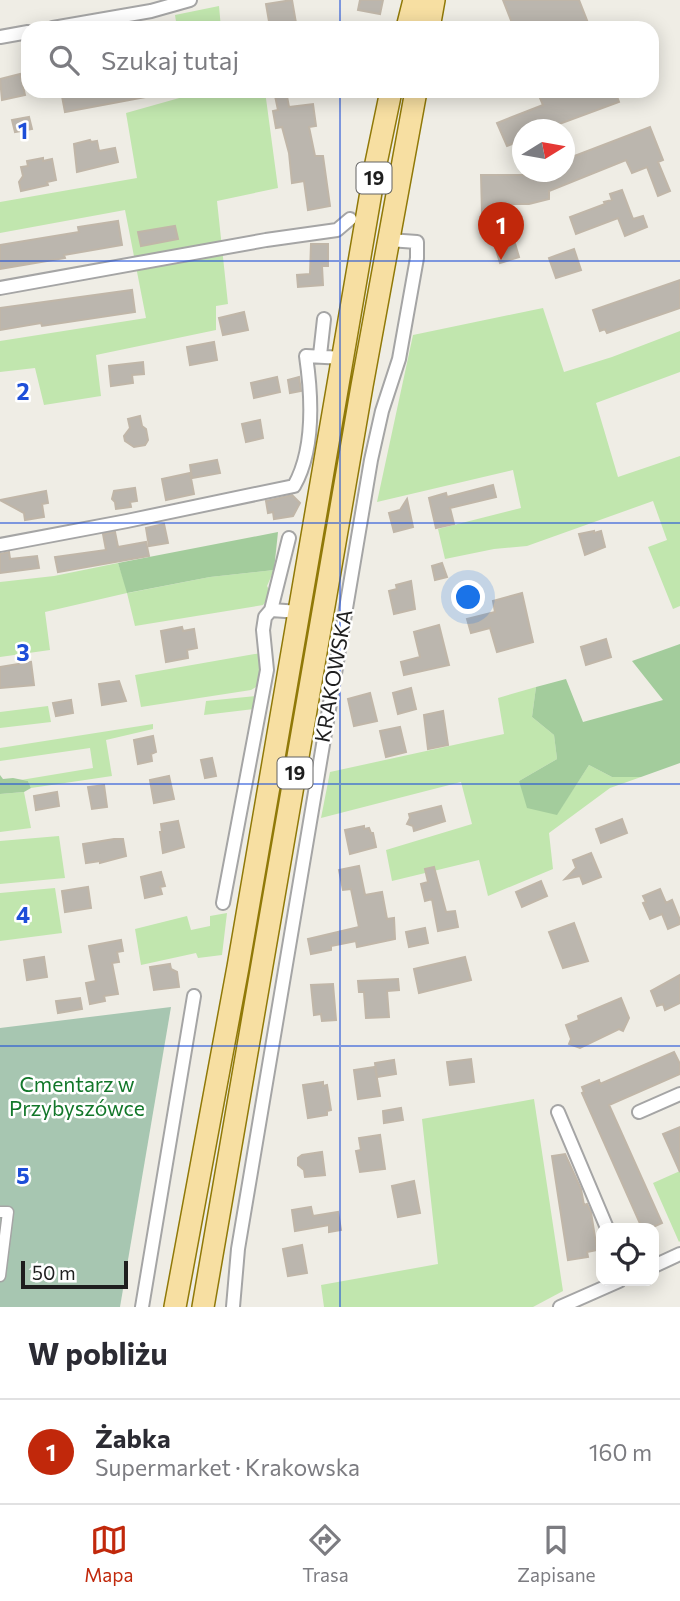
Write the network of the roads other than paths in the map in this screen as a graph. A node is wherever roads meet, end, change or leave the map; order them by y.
1 (190, 0) edge
2 (414, 0) edge
3 (434, 0) edge
4 (93, 21) edge
5 (409, 21) edge
6 (430, 21) edge
7 (21, 33) edge
8 (0, 37) edge
9 (390, 98) edge
10 (415, 98) edge
11 (350, 219) dead end
12 (389, 240) junction
13 (0, 288) edge
14 (324, 319) dead end
15 (320, 355) junction
16 (344, 358) junction
17 (289, 538) dead end
18 (0, 545) edge
19 (271, 610) junction
20 (300, 612) junction
21 (223, 903) dead end
22 (194, 996) dead end
23 (680, 1094) edge
24 (558, 1112) dead end
25 (639, 1112) dead end
26 (0, 1212) edge
27 (605, 1223) edge
28 (680, 1254) edge
29 (659, 1264) edge
30 (0, 1276) edge
31 (605, 1286) edge
32 (142, 1307) edge
33 (176, 1307) edge
34 (203, 1307) edge
35 (233, 1307) edge
36 (560, 1307) edge

1 - 4 street
2 - 5 main road
3 - 6 main road
7 - 8 street
9 - 16 main road, 19
10 - 12 main road, KRAKOWSKA / 19
11 - 13 street
12 - 34 main road, KRAKOWSKA / 19
12 - 35 street, KRAKOWSKA
14 - 15 street
15 - 16 street
15 - 18 street
16 - 20 main road, 19
17 - 19 street
19 - 20 street
19 - 21 street
20 - 33 main road, 19
22 - 32 street
23 - 25 street
24 - 27 street
26 - 30 street
28 - 29 street
31 - 36 street

